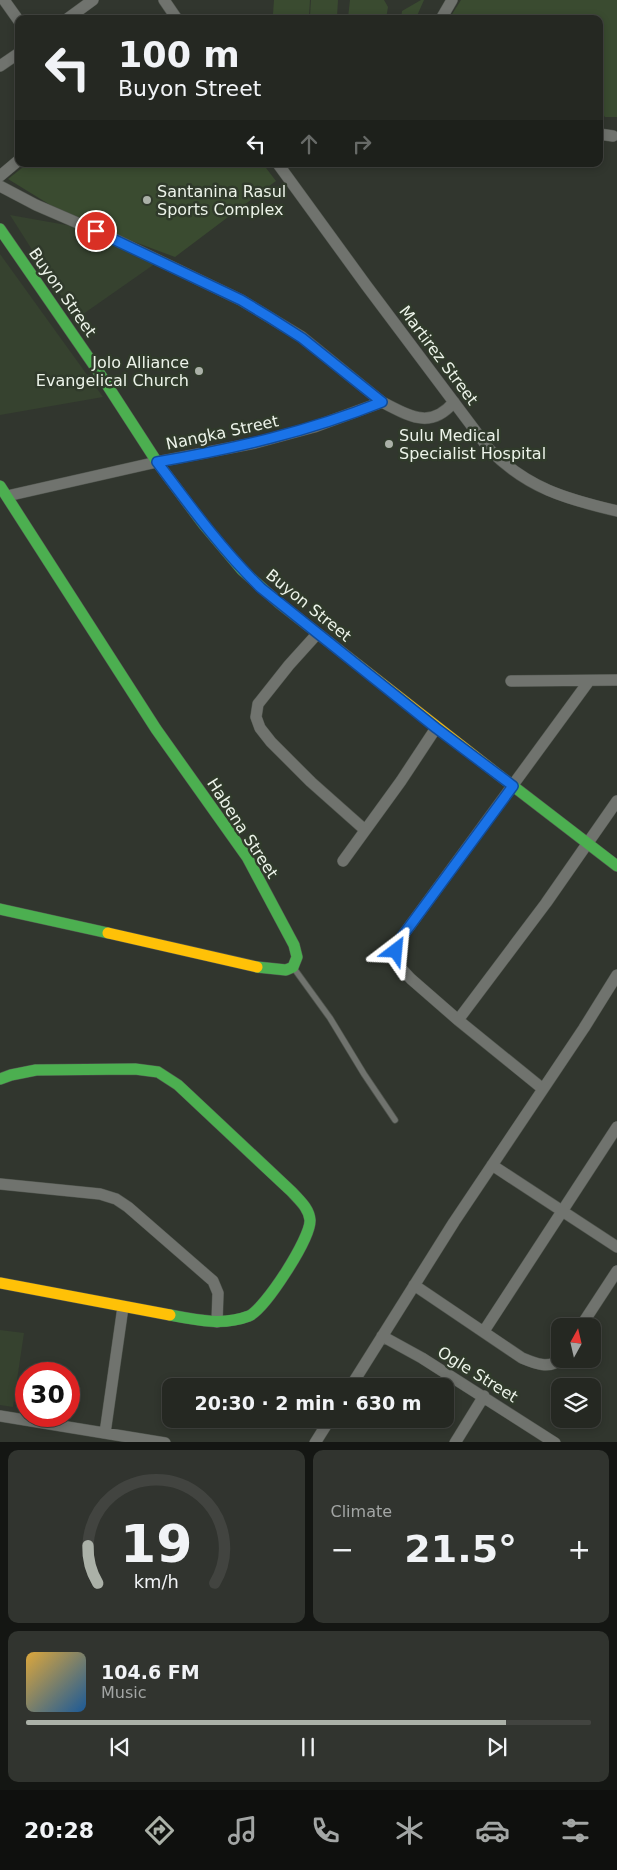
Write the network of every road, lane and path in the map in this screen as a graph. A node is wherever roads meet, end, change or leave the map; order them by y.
1 (4, 0) edge
2 (93, 0) edge
3 (164, 0) edge
4 (452, 0) edge
5 (15, 15) edge
6 (72, 15) edge
7 (174, 15) edge
8 (443, 15) edge
9 (15, 56) edge
10 (0, 66) edge
11 (15, 163) edge
12 (280, 167) edge
13 (0, 176) edge
14 (0, 186) edge
15 (0, 229) edge
16 (382, 402) junction
17 (454, 402) junction
18 (157, 462) junction
19 (0, 486) edge
20 (6, 496) junction
21 (617, 511) edge
22 (317, 634) junction
23 (617, 680) edge
24 (511, 681) dead end
25 (589, 681) junction
26 (436, 728) junction
27 (513, 786) junction
28 (617, 802) edge
29 (365, 830) junction
30 (587, 844) junction
31 (343, 861) dead end
32 (617, 866) edge
33 (0, 909) edge
34 (293, 967) junction
35 (617, 975) edge
36 (458, 1020) junction
37 (0, 1079) edge
38 (543, 1089) junction
39 (395, 1120) dead end
40 (617, 1127) edge
41 (492, 1165) junction
42 (0, 1184) edge
43 (562, 1211) junction
44 (617, 1247) edge
45 (617, 1271) edge
46 (0, 1283) edge
47 (414, 1285) junction
48 (122, 1307) junction
49 (586, 1318) edge
50 (217, 1322) junction
51 (484, 1331) junction
52 (382, 1336) junction
53 (551, 1364) edge
54 (356, 1378) edge
55 (484, 1396) junction
56 (0, 1416) edge
57 (324, 1428) edge
58 (105, 1433) junction
59 (165, 1442) edge
60 (315, 1442) edge
61 (455, 1442) edge
62 (555, 1442) edge

1 - 5 street
2 - 6 street
3 - 7 street
4 - 8 street
9 - 10 street
11 - 13 street
12 - 17 street, Martirez Street
14 - 16 street
15 - 18 street, Buyon Street
16 - 17 street
16 - 18 street, Nangka Street
17 - 21 street, Martirez Street
18 - 20 street, Nangka Street
18 - 22 street, Buyon Street
19 - 20 street, Habena Street
20 - 34 street, Habena Street
22 - 26 street, Buyon Street
22 - 29 street
23 - 25 street
24 - 25 street
25 - 27 street
26 - 27 street, Buyon Street
26 - 29 street
27 - 30 street, Buyon Street
27 - 36 street
28 - 30 street
29 - 31 street
30 - 32 street, Buyon Street
30 - 36 street
33 - 34 street
34 - 39 lane
35 - 38 street
36 - 38 street
37 - 50 street
38 - 41 street
40 - 43 street
41 - 43 street
41 - 47 street
42 - 50 street
43 - 44 street
43 - 51 street
45 - 49 street
46 - 48 street
47 - 51 street
47 - 52 street
48 - 50 street
48 - 58 street
51 - 53 street
52 - 54 street
52 - 55 street, Ogle Street
55 - 61 street
55 - 62 street, Ogle Street
56 - 58 street
57 - 60 street
58 - 59 street

